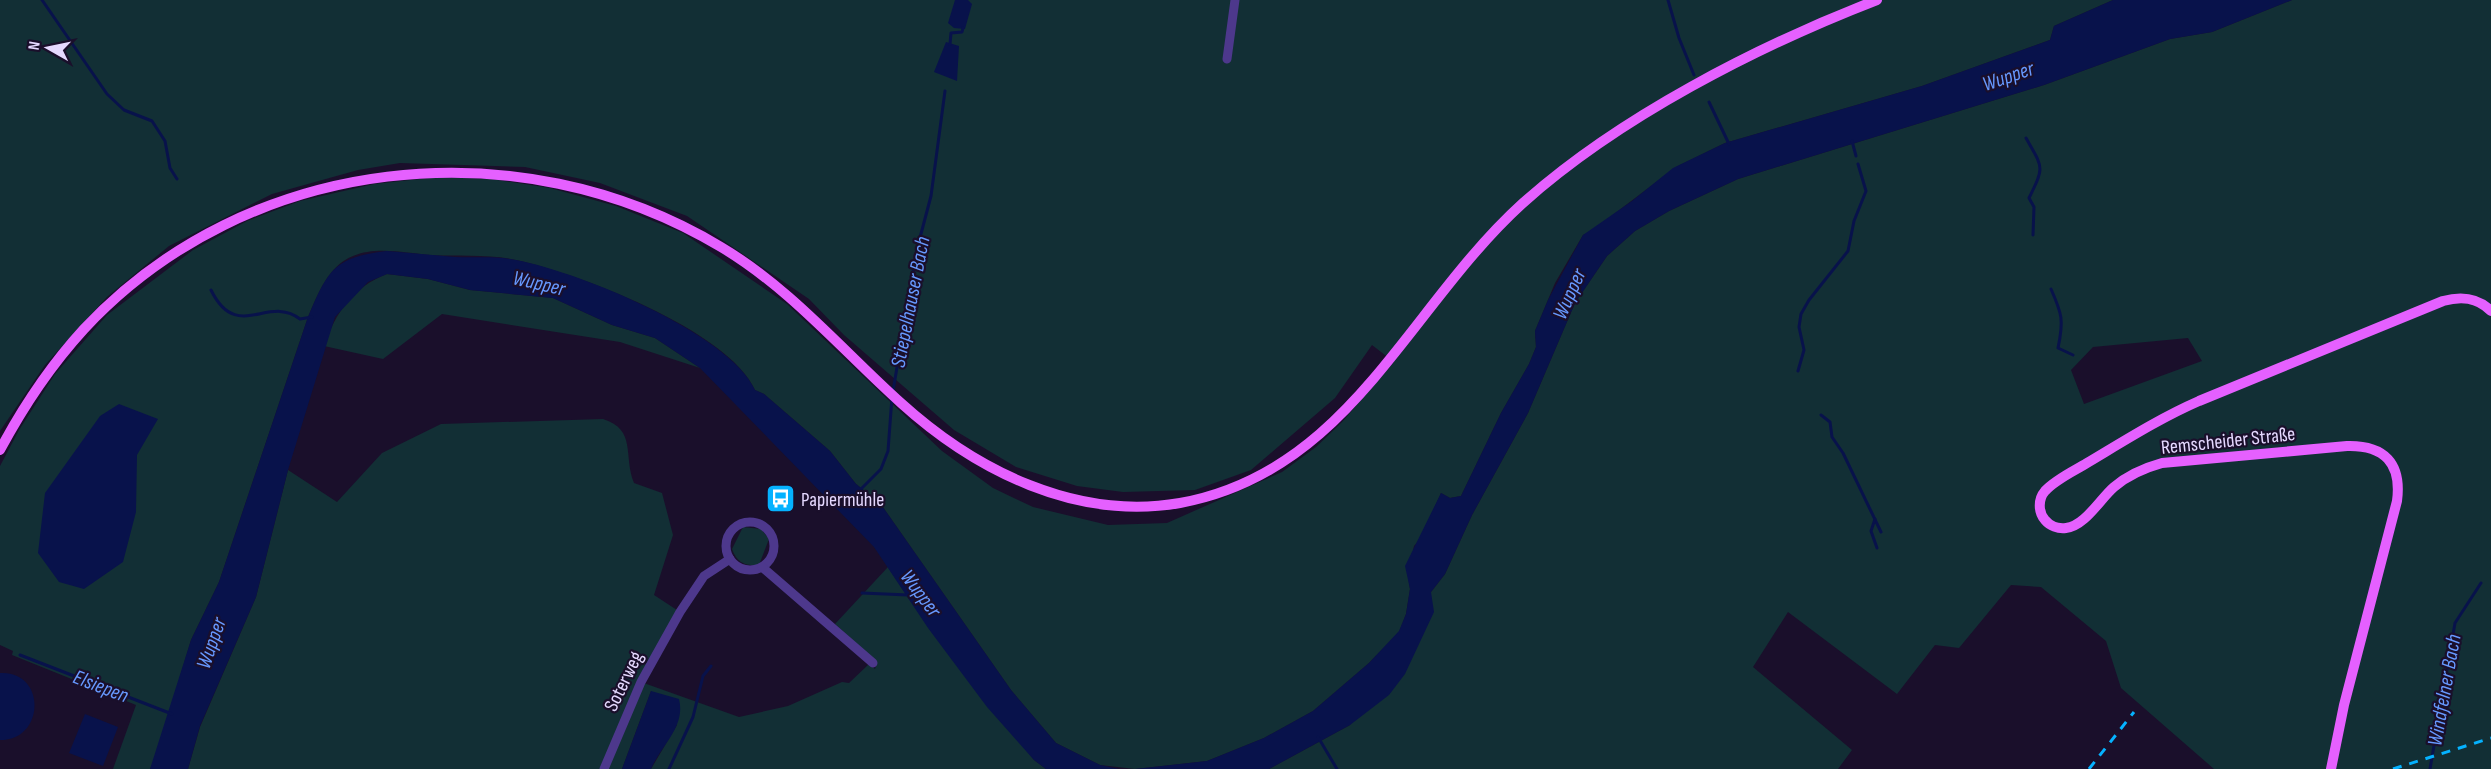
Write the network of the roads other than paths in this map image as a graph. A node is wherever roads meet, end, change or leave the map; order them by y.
1 (1235, 0) edge
2 (1877, 0) edge
3 (1227, 59) dead end
4 (2491, 311) edge
5 (0, 450) edge
6 (730, 559) junction
7 (762, 567) junction
8 (873, 663) dead end
9 (604, 769) edge
10 (2331, 769) edge

1 - 3 street
2 - 5 main road
4 - 10 main road, Remscheider Straße
6 - 7 street
6 - 7 street
6 - 9 street, Soterweg
7 - 8 street

